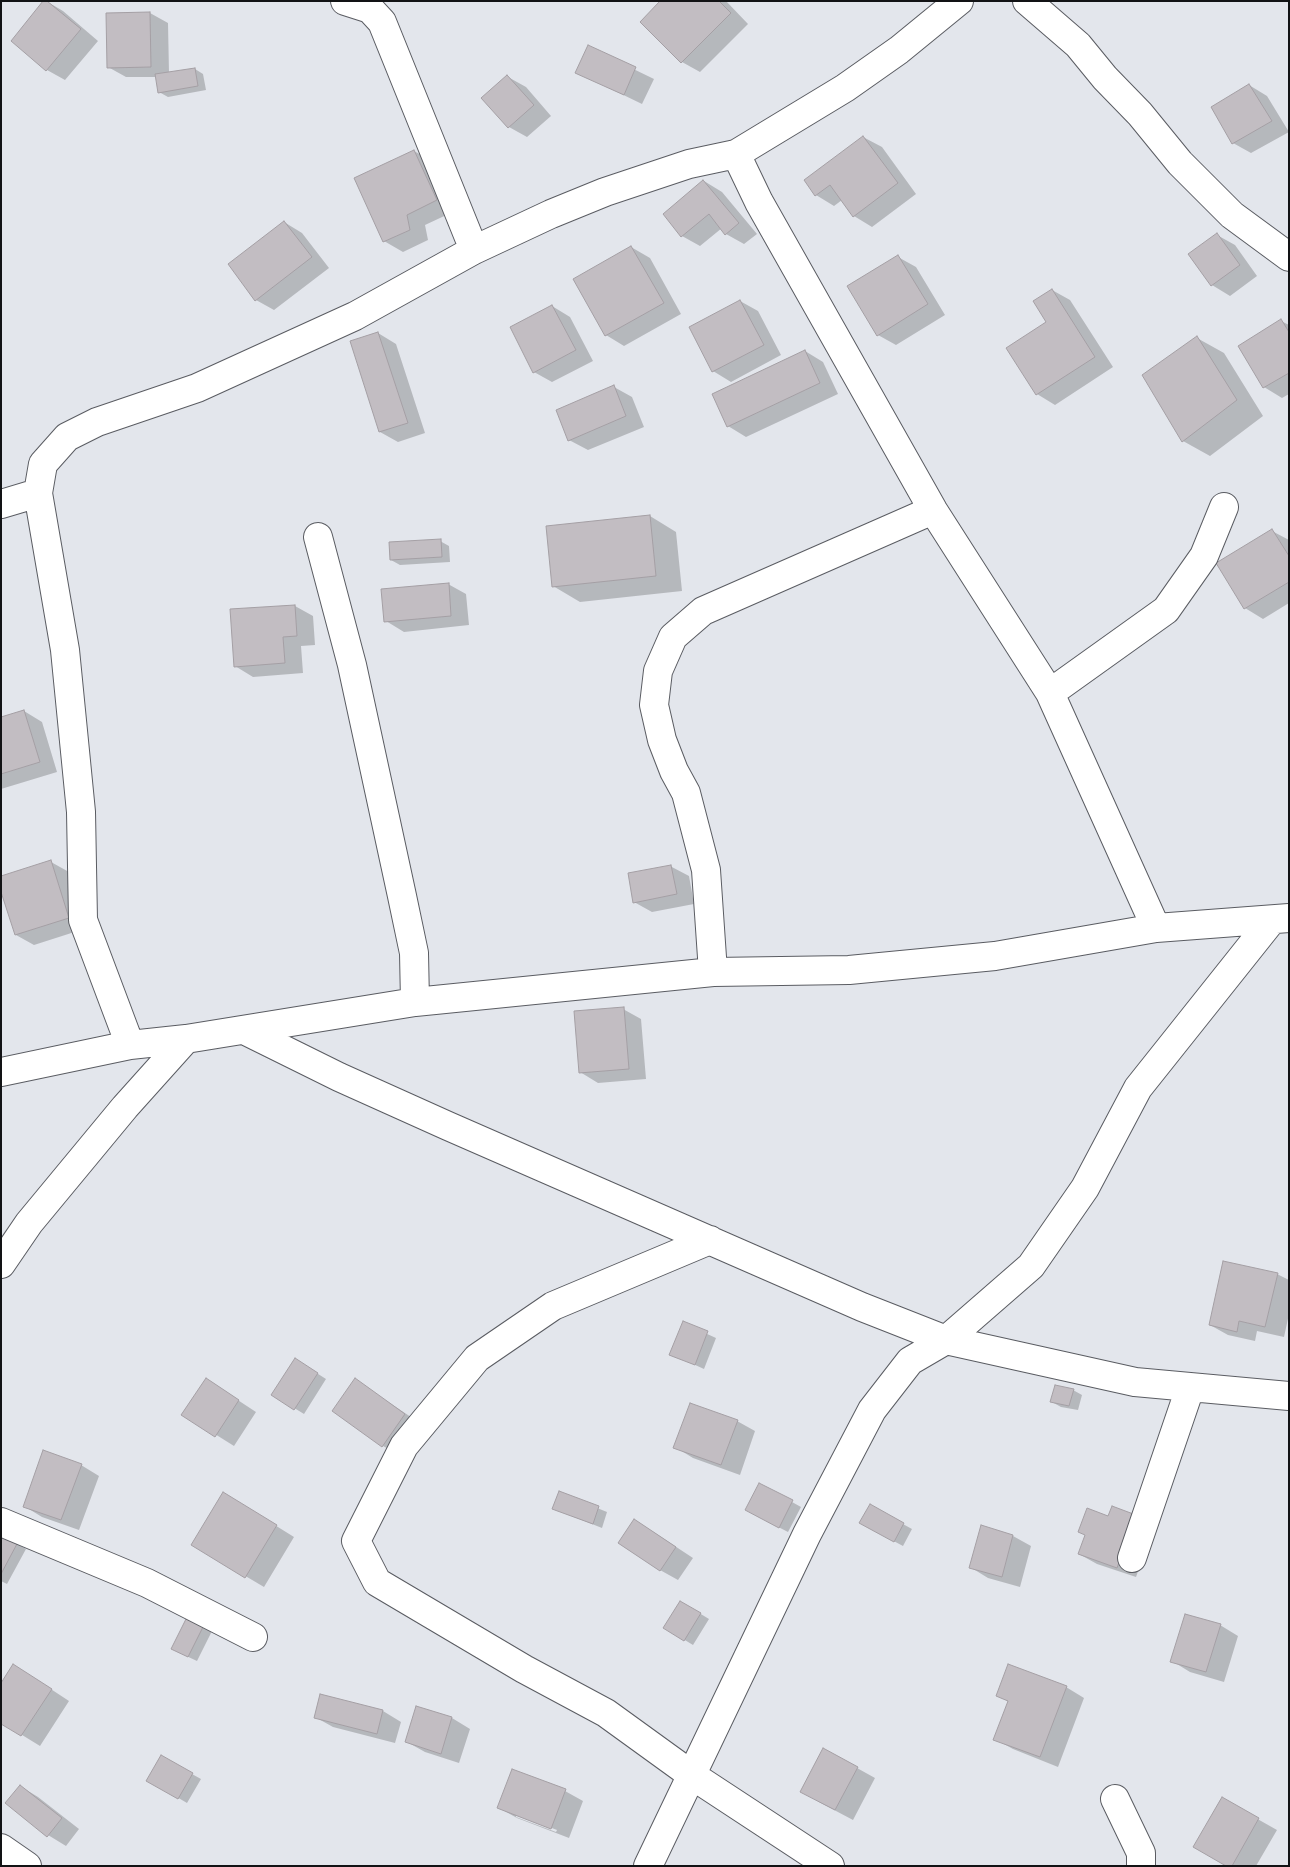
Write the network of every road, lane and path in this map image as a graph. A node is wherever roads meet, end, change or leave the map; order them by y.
1 (345, 1) edge
2 (959, 1) edge
3 (1027, 1) edge
4 (736, 154) junction
5 (474, 250) junction
6 (1289, 257) edge
7 (38, 493) junction
8 (1, 504) edge
9 (1224, 507) dead end
10 (933, 510) junction
11 (318, 536) dead end
12 (1050, 693) junction
13 (1280, 919) edge
14 (1156, 928) junction
15 (713, 972) junction
16 (415, 1002) junction
17 (244, 1030) junction
18 (186, 1039) junction
19 (130, 1045) junction
20 (1, 1072) edge
21 (710, 1240) junction
22 (1, 1264) edge
23 (946, 1340) junction
24 (1190, 1388) junction
25 (1289, 1396) edge
26 (1, 1522) edge
27 (1132, 1558) dead end
28 (253, 1637) dead end
29 (693, 1776) junction
30 (1115, 1799) dead end
31 (1, 1848) edge
32 (27, 1866) edge
33 (648, 1866) edge
34 (830, 1866) edge
35 (1141, 1866) edge

1 - 5 street
2 - 4 street
3 - 6 street
4 - 5 street
4 - 10 street
5 - 7 street
7 - 8 street
7 - 19 street
9 - 12 street
10 - 12 street
10 - 15 street
11 - 16 street
12 - 14 street
13 - 14 street
13 - 23 street
14 - 15 street
15 - 16 street
16 - 17 street
17 - 18 street
17 - 21 street
18 - 19 street
18 - 22 street
19 - 20 street
21 - 23 street
21 - 29 street
23 - 24 street
23 - 29 street
24 - 25 street
24 - 27 street
26 - 28 street
29 - 33 street
29 - 34 street
30 - 35 street
31 - 32 street

